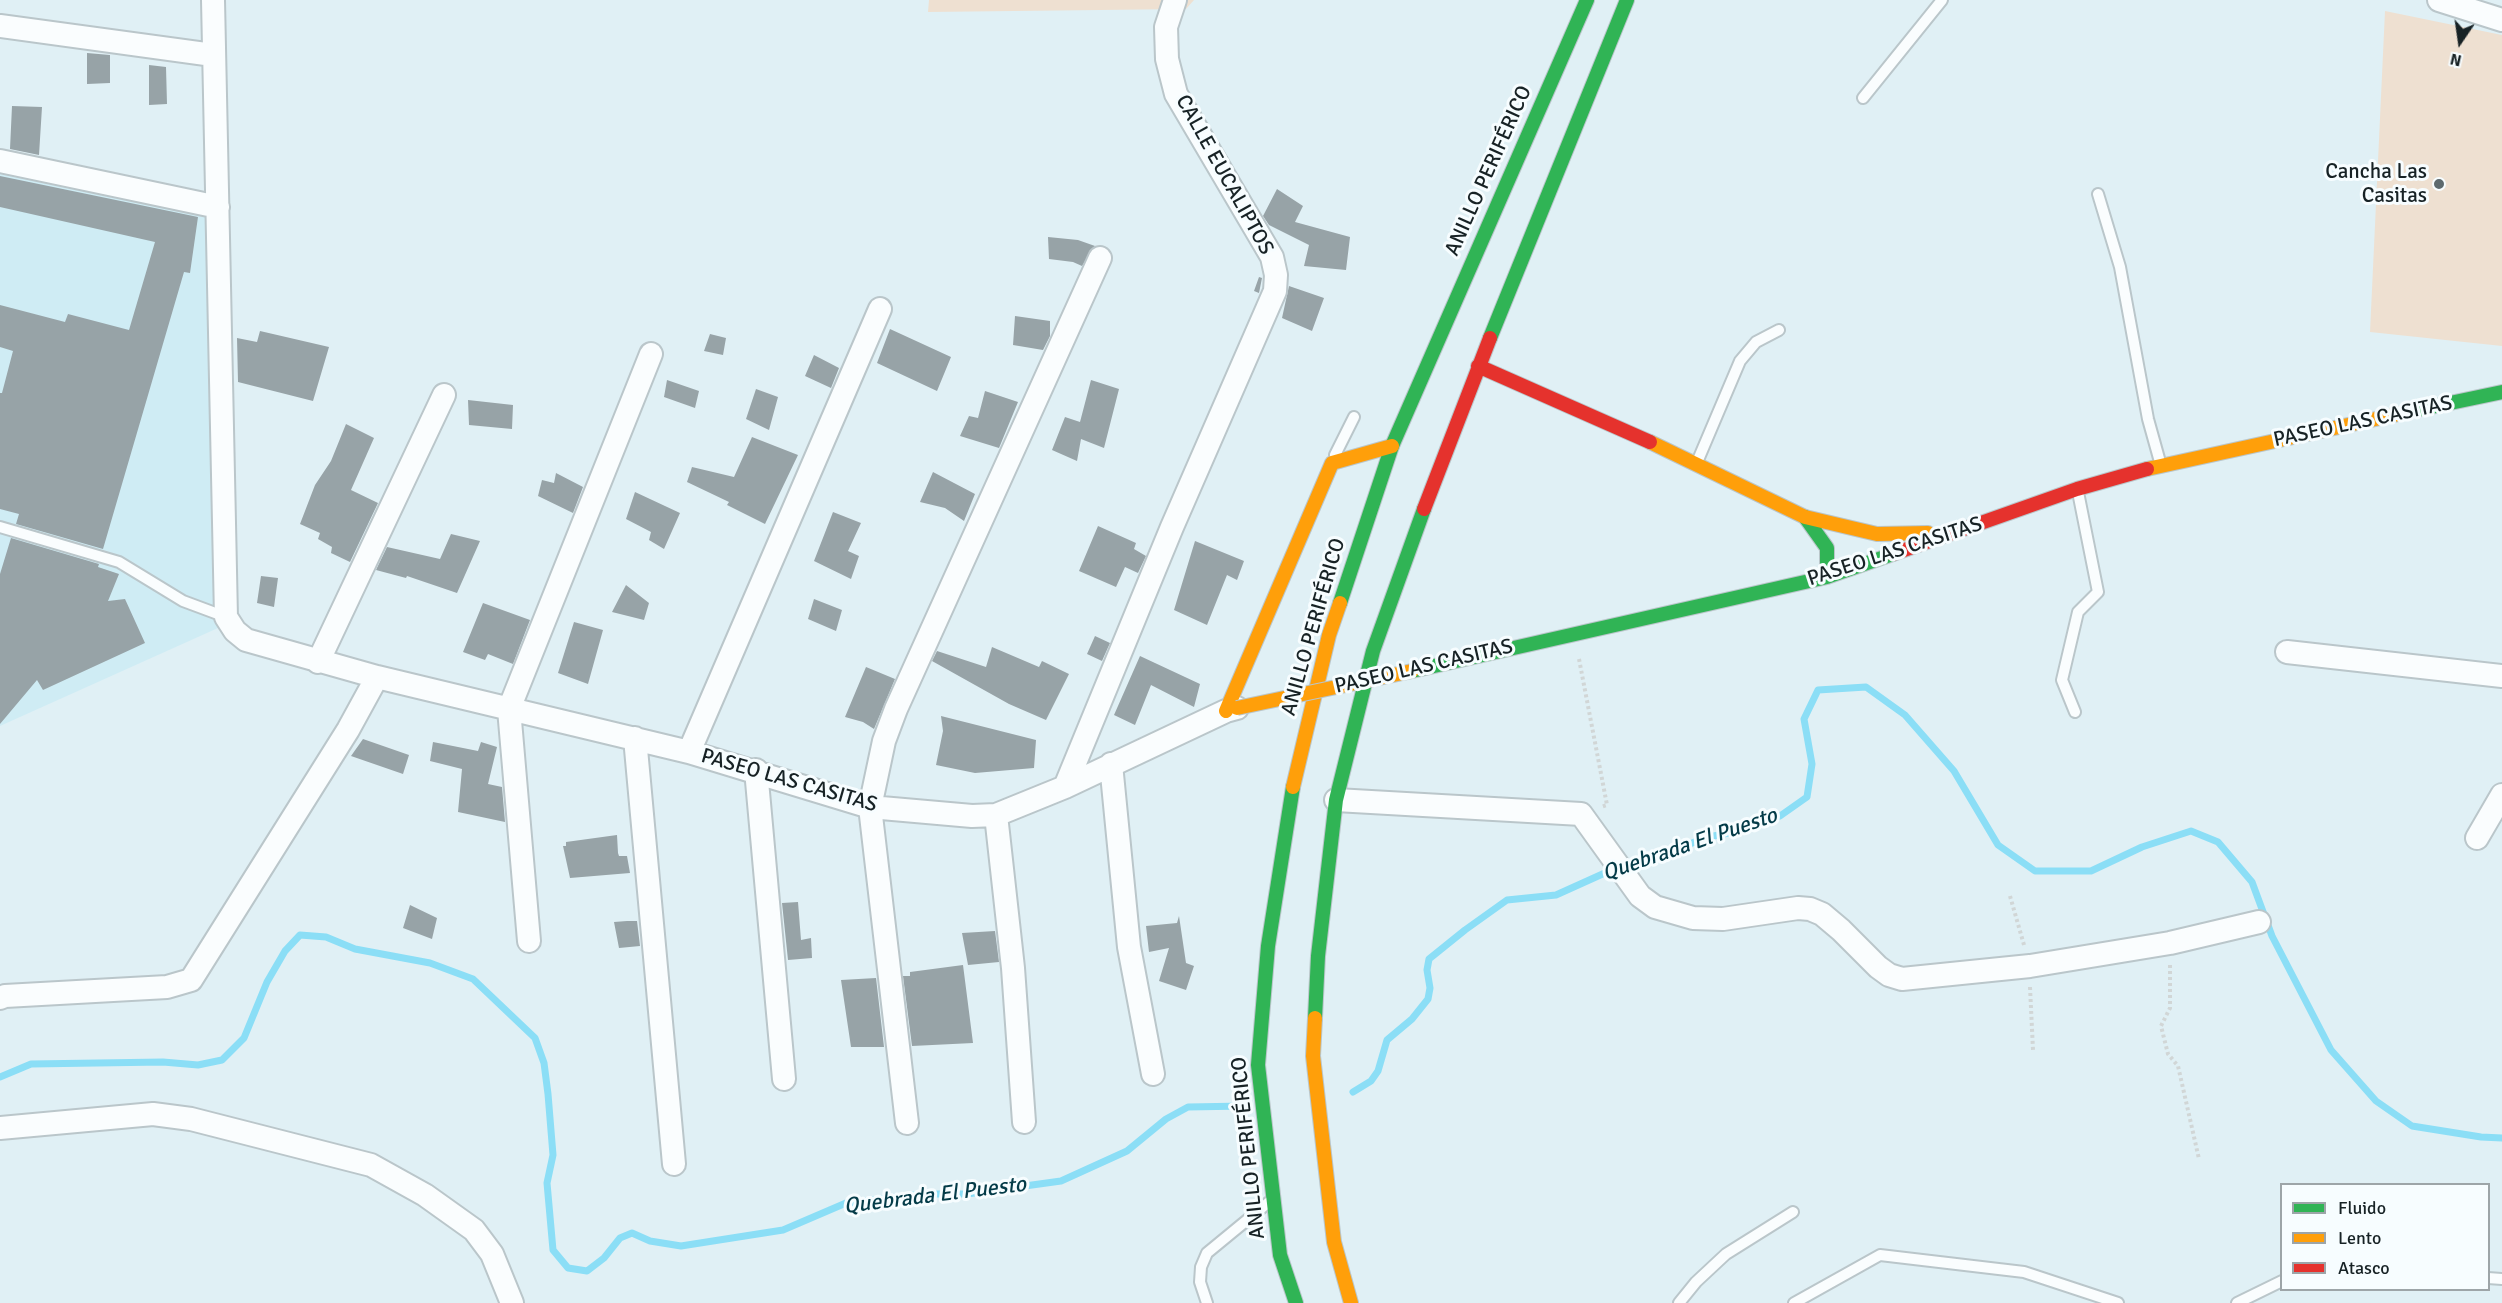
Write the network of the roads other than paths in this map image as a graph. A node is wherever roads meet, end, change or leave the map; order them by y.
1 (213, 0) edge
2 (1175, 0) edge
3 (1587, 0) edge
4 (1627, 0) edge
5 (1942, 0) edge
6 (2439, 0) edge
7 (2502, 20) edge
8 (0, 26) edge
9 (213, 55) junction
10 (1863, 98) dead end
11 (0, 161) edge
12 (2098, 194) dead end
13 (218, 207) junction
14 (1100, 258) dead end
15 (880, 309) dead end
16 (1779, 330) dead end
17 (651, 354) dead end
18 (1478, 366) junction
19 (2502, 392) edge
20 (444, 395) dead end
21 (1354, 417) dead end
22 (1392, 446) junction
23 (1332, 463) junction
24 (1696, 463) junction
25 (2161, 465) junction
26 (2077, 489) junction
27 (1805, 517) junction
28 (0, 527) edge
29 (1959, 532) junction
30 (1827, 577) junction
31 (226, 617) junction
32 (2287, 652) dead end
33 (318, 662) junction
34 (2502, 676) edge
35 (376, 677) junction
36 (509, 709) junction
37 (1231, 709) junction
38 (2075, 712) dead end
39 (635, 738) junction
40 (689, 752) junction
41 (1111, 764) junction
42 (756, 771) junction
43 (1065, 787) junction
44 (2502, 795) edge
45 (1336, 800) junction
46 (870, 807) junction
47 (996, 815) junction
48 (2477, 838) dead end
49 (2259, 922) dead end
50 (529, 941) dead end
51 (0, 998) edge
52 (1153, 1074) dead end
53 (784, 1079) dead end
54 (1024, 1122) dead end
55 (907, 1123) dead end
56 (0, 1128) edge
57 (674, 1164) dead end
58 (1274, 1198) junction
59 (1793, 1212) dead end
60 (2280, 1282) edge
61 (512, 1303) edge
62 (1207, 1303) edge
63 (1296, 1303) edge
64 (1352, 1303) edge
65 (1679, 1303) edge
66 (1794, 1303) edge
67 (2118, 1303) edge
68 (2237, 1303) edge

1 - 9 street
2 - 43 street, CALLE EUCALIPTOS
3 - 22 main road, ANILLO PERIFÉRICO
4 - 18 main road
5 - 10 lane
6 - 7 street
8 - 9 street
9 - 13 street
11 - 13 street
12 - 25 lane
13 - 31 street
14 - 46 street
15 - 40 street
16 - 24 lane
17 - 36 street
18 - 24 main road
18 - 45 main road
19 - 25 main road, PASEO LAS CASITAS
20 - 33 street
21 - 23 lane
22 - 23 main road
22 - 58 main road, ANILLO PERIFÉRICO
23 - 37 main road
24 - 27 main road
25 - 26 main road, PASEO LAS CASITAS
26 - 29 main road, PASEO LAS CASITAS
26 - 38 lane
27 - 29 main road
27 - 30 main road
28 - 31 lane
29 - 30 main road, PASEO LAS CASITAS
30 - 37 main road, PASEO LAS CASITAS, bridge
31 - 33 street, PASEO LAS CASITAS
32 - 34 street
33 - 35 street, PASEO LAS CASITAS
35 - 36 street, PASEO LAS CASITAS
35 - 51 street
36 - 39 street, PASEO LAS CASITAS
36 - 50 street
37 - 41 street, PASEO LAS CASITAS
39 - 40 street, PASEO LAS CASITAS
39 - 57 street
40 - 42 street, PASEO LAS CASITAS
41 - 43 street, PASEO LAS CASITAS
41 - 52 street
42 - 46 street, PASEO LAS CASITAS
42 - 53 street
43 - 47 street, PASEO LAS CASITAS
44 - 48 street
45 - 49 street
45 - 64 main road
46 - 47 street, PASEO LAS CASITAS
46 - 55 street
47 - 54 street
56 - 61 street
58 - 62 lane
58 - 63 main road, ANILLO PERIFÉRICO
59 - 65 lane
60 - 68 lane
66 - 67 lane

